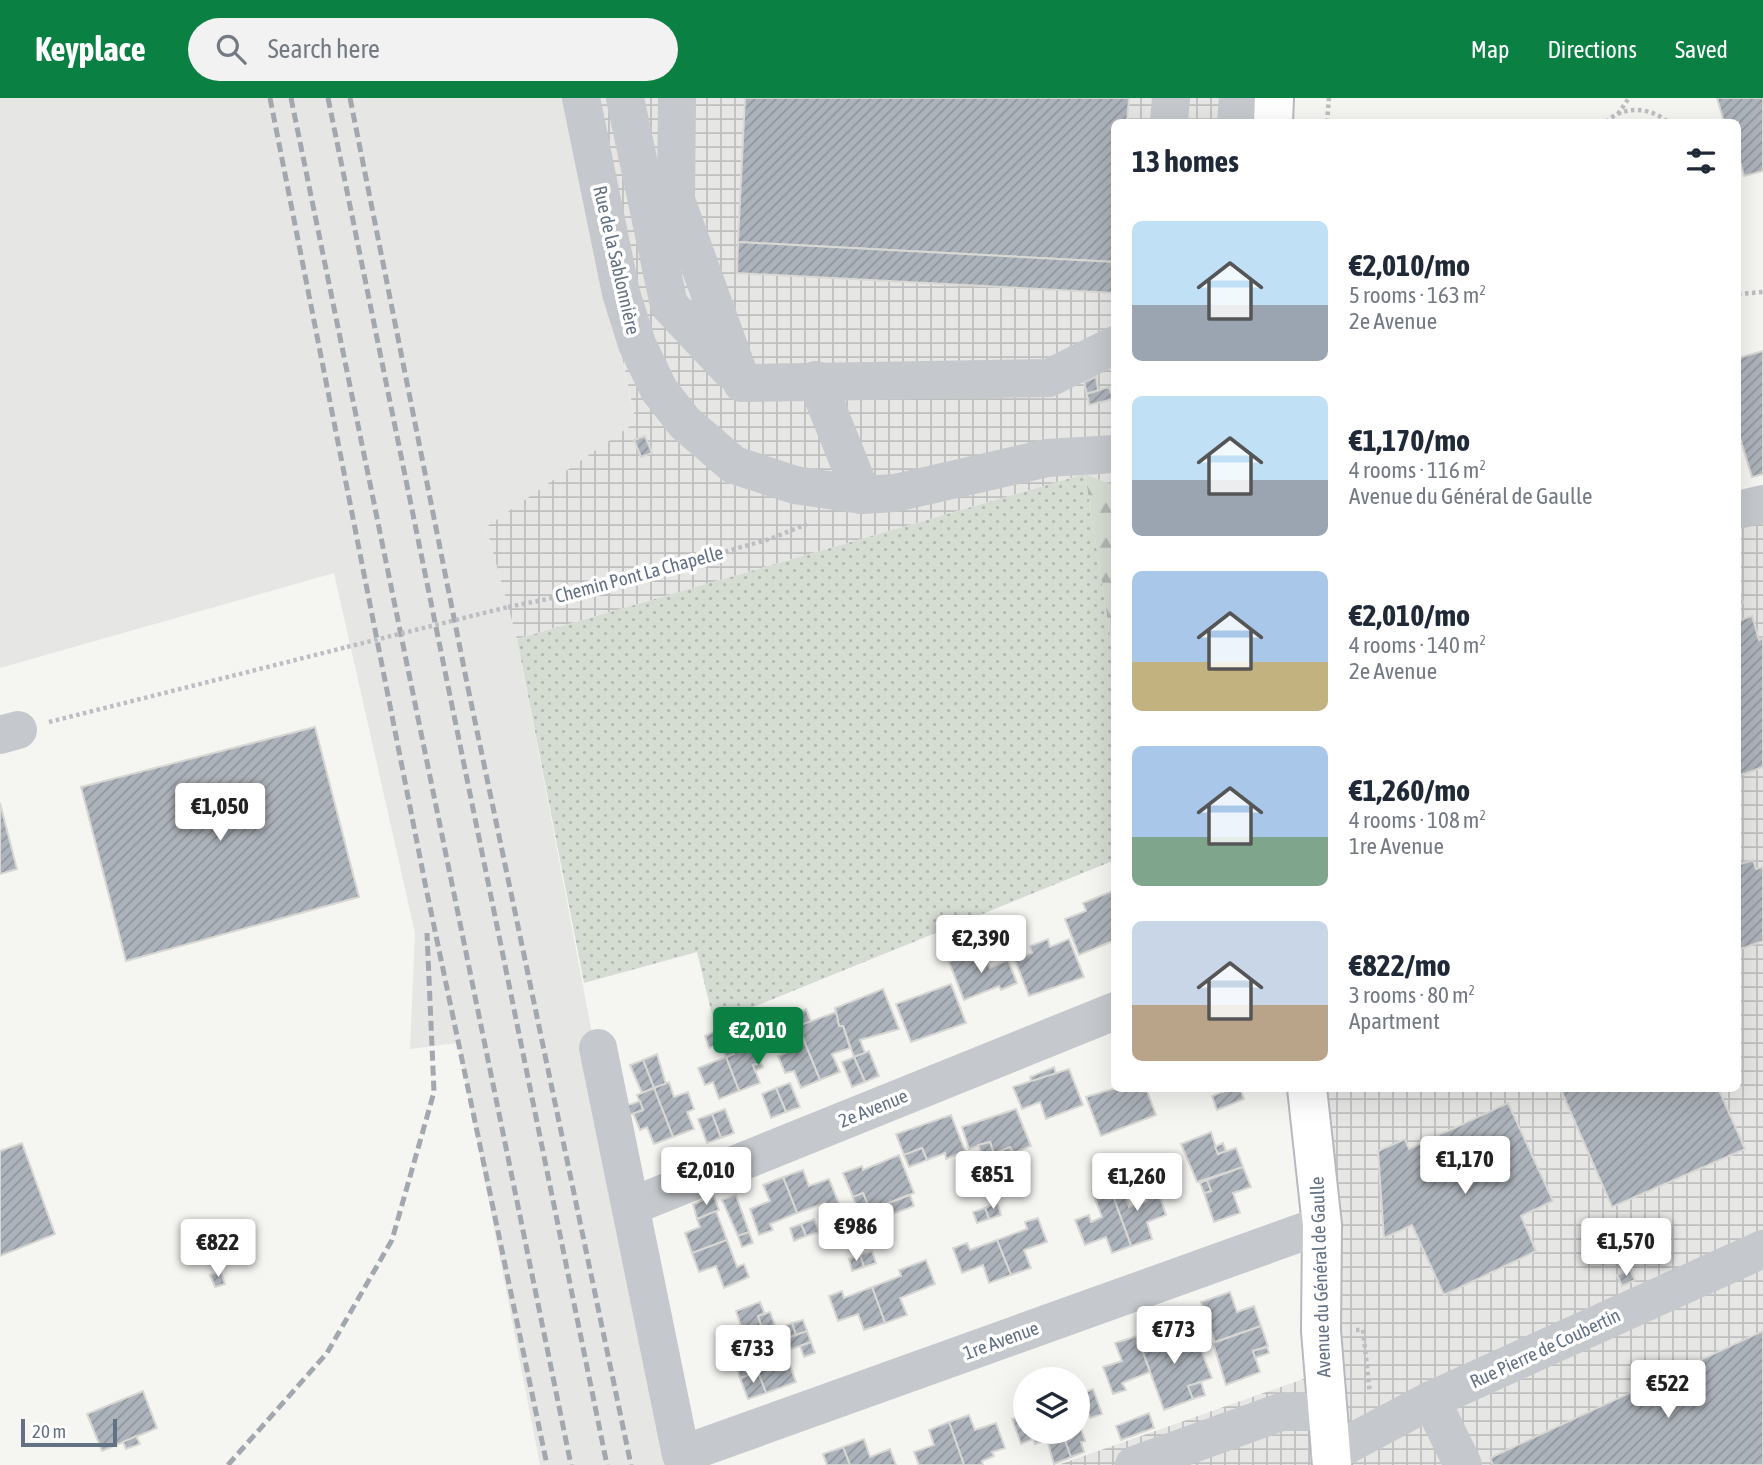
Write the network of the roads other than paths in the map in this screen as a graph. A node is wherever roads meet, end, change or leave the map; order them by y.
1 (581, 98) edge
2 (625, 98) edge
3 (677, 98) edge
4 (1171, 98) edge
5 (1238, 98) edge
6 (1274, 98) edge
7 (1301, 98) edge
8 (1169, 119) edge
9 (1236, 119) edge
10 (1273, 119) edge
11 (1300, 119) edge
12 (1111, 347) edge
13 (816, 380) junction
14 (742, 383) junction
15 (1111, 454) edge
16 (862, 495) junction
17 (1763, 504) edge
18 (1741, 509) edge
19 (1111, 1013) edge
20 (597, 1048) dead end
21 (1307, 1092) edge
22 (632, 1206) junction
23 (1322, 1225) junction
24 (1763, 1249) edge
25 (1431, 1400) junction
26 (1326, 1412) junction
27 (1201, 1454) edge
28 (1331, 1459) edge
29 (1134, 1465) edge
30 (1463, 1465) edge

1 - 16 street, Rue de la Sablonnière
2 - 14 street
3 - 14 street
4 - 8 street
5 - 9 street
6 - 10 main road
7 - 11 main road
12 - 13 street
13 - 14 street
13 - 16 street
15 - 16 street
17 - 18 street
19 - 22 street, 2e Avenue
20 - 22 street
21 - 23 main road, Avenue du Général de Gaulle
22 - 23 street, 1re Avenue
23 - 26 main road, Avenue du Général de Gaulle
24 - 25 street, Rue Pierre de Coubertin
25 - 28 street, Rue Pierre de Coubertin
25 - 30 street
26 - 27 street
26 - 28 main road, Avenue du Général de Gaulle
27 - 29 street

